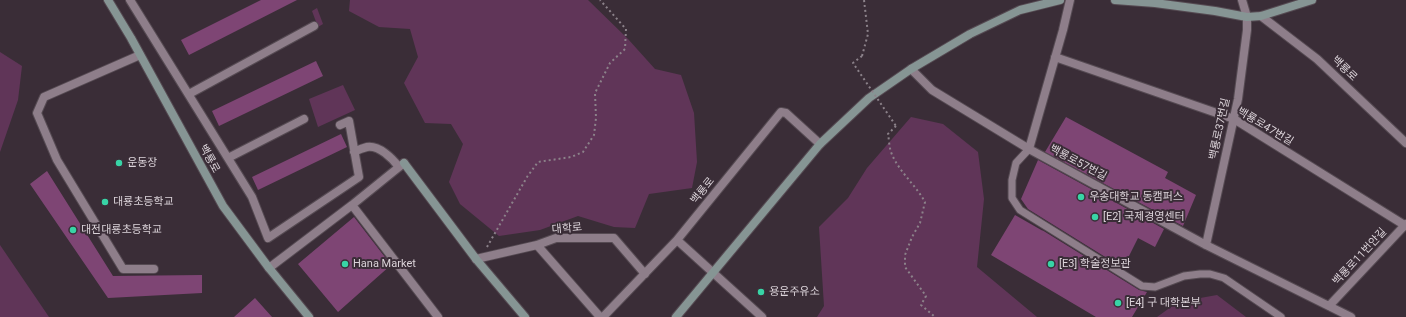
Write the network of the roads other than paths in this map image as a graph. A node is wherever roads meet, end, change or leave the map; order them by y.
1 (108, 0) edge
2 (130, 0) edge
3 (1060, 0) edge
4 (1070, 0) edge
5 (1115, 0) edge
6 (1242, 0) edge
7 (1312, 0) edge
8 (1261, 16) junction
9 (1246, 17) junction
10 (314, 26) dead end
11 (140, 55) junction
12 (1055, 57) junction
13 (911, 69) junction
14 (188, 94) junction
15 (304, 119) dead end
16 (1234, 119) junction
17 (340, 125) dead end
18 (1406, 143) edge
19 (820, 144) junction
20 (1028, 149) junction
21 (354, 152) junction
22 (228, 158) junction
23 (401, 165) junction
24 (352, 205) junction
25 (1406, 225) edge
26 (677, 240) junction
27 (1206, 244) junction
28 (537, 245) junction
29 (480, 258) junction
30 (269, 268) junction
31 (154, 269) dead end
32 (645, 274) junction
33 (713, 274) junction
34 (1329, 306) junction
35 (309, 317) edge
36 (438, 317) edge
37 (525, 317) edge
38 (600, 317) edge
39 (603, 317) edge
40 (676, 317) edge
41 (762, 317) edge
42 (1281, 317) edge
43 (1351, 317) edge

1 - 11 main road, 백룡로
2 - 14 street
3 - 13 main road
4 - 12 street
5 - 9 main road
6 - 9 street, 백룡로37번길
7 - 8 main road
8 - 9 main road
8 - 18 street, 백룡로
9 - 16 street, 백룡로37번길
10 - 14 street
11 - 30 main road, 백룡로
11 - 31 street
12 - 16 street, 백룡로47번길
12 - 20 street
13 - 19 main road
13 - 20 street, 백룡로57번길
14 - 22 street
15 - 22 street
16 - 25 street, 백룡로47번길
16 - 27 street, 백룡로37번길
17 - 21 street
19 - 26 street, 백룡로
19 - 33 main road
20 - 27 street, 백룡로57번길
20 - 42 lane
21 - 22 street
21 - 23 street
23 - 24 street
23 - 29 main road
24 - 30 street
24 - 36 street
25 - 34 street, 백룡로11번안길
26 - 32 street, 백룡로
26 - 33 street
27 - 34 street, 백룡로57번길
28 - 29 street, 대학로
28 - 32 street, 대학로
28 - 38 street
29 - 37 main road
30 - 35 main road, 백룡로
32 - 39 street, 백룡로
33 - 40 main road
33 - 41 street
34 - 43 street, 백룡로57번길

